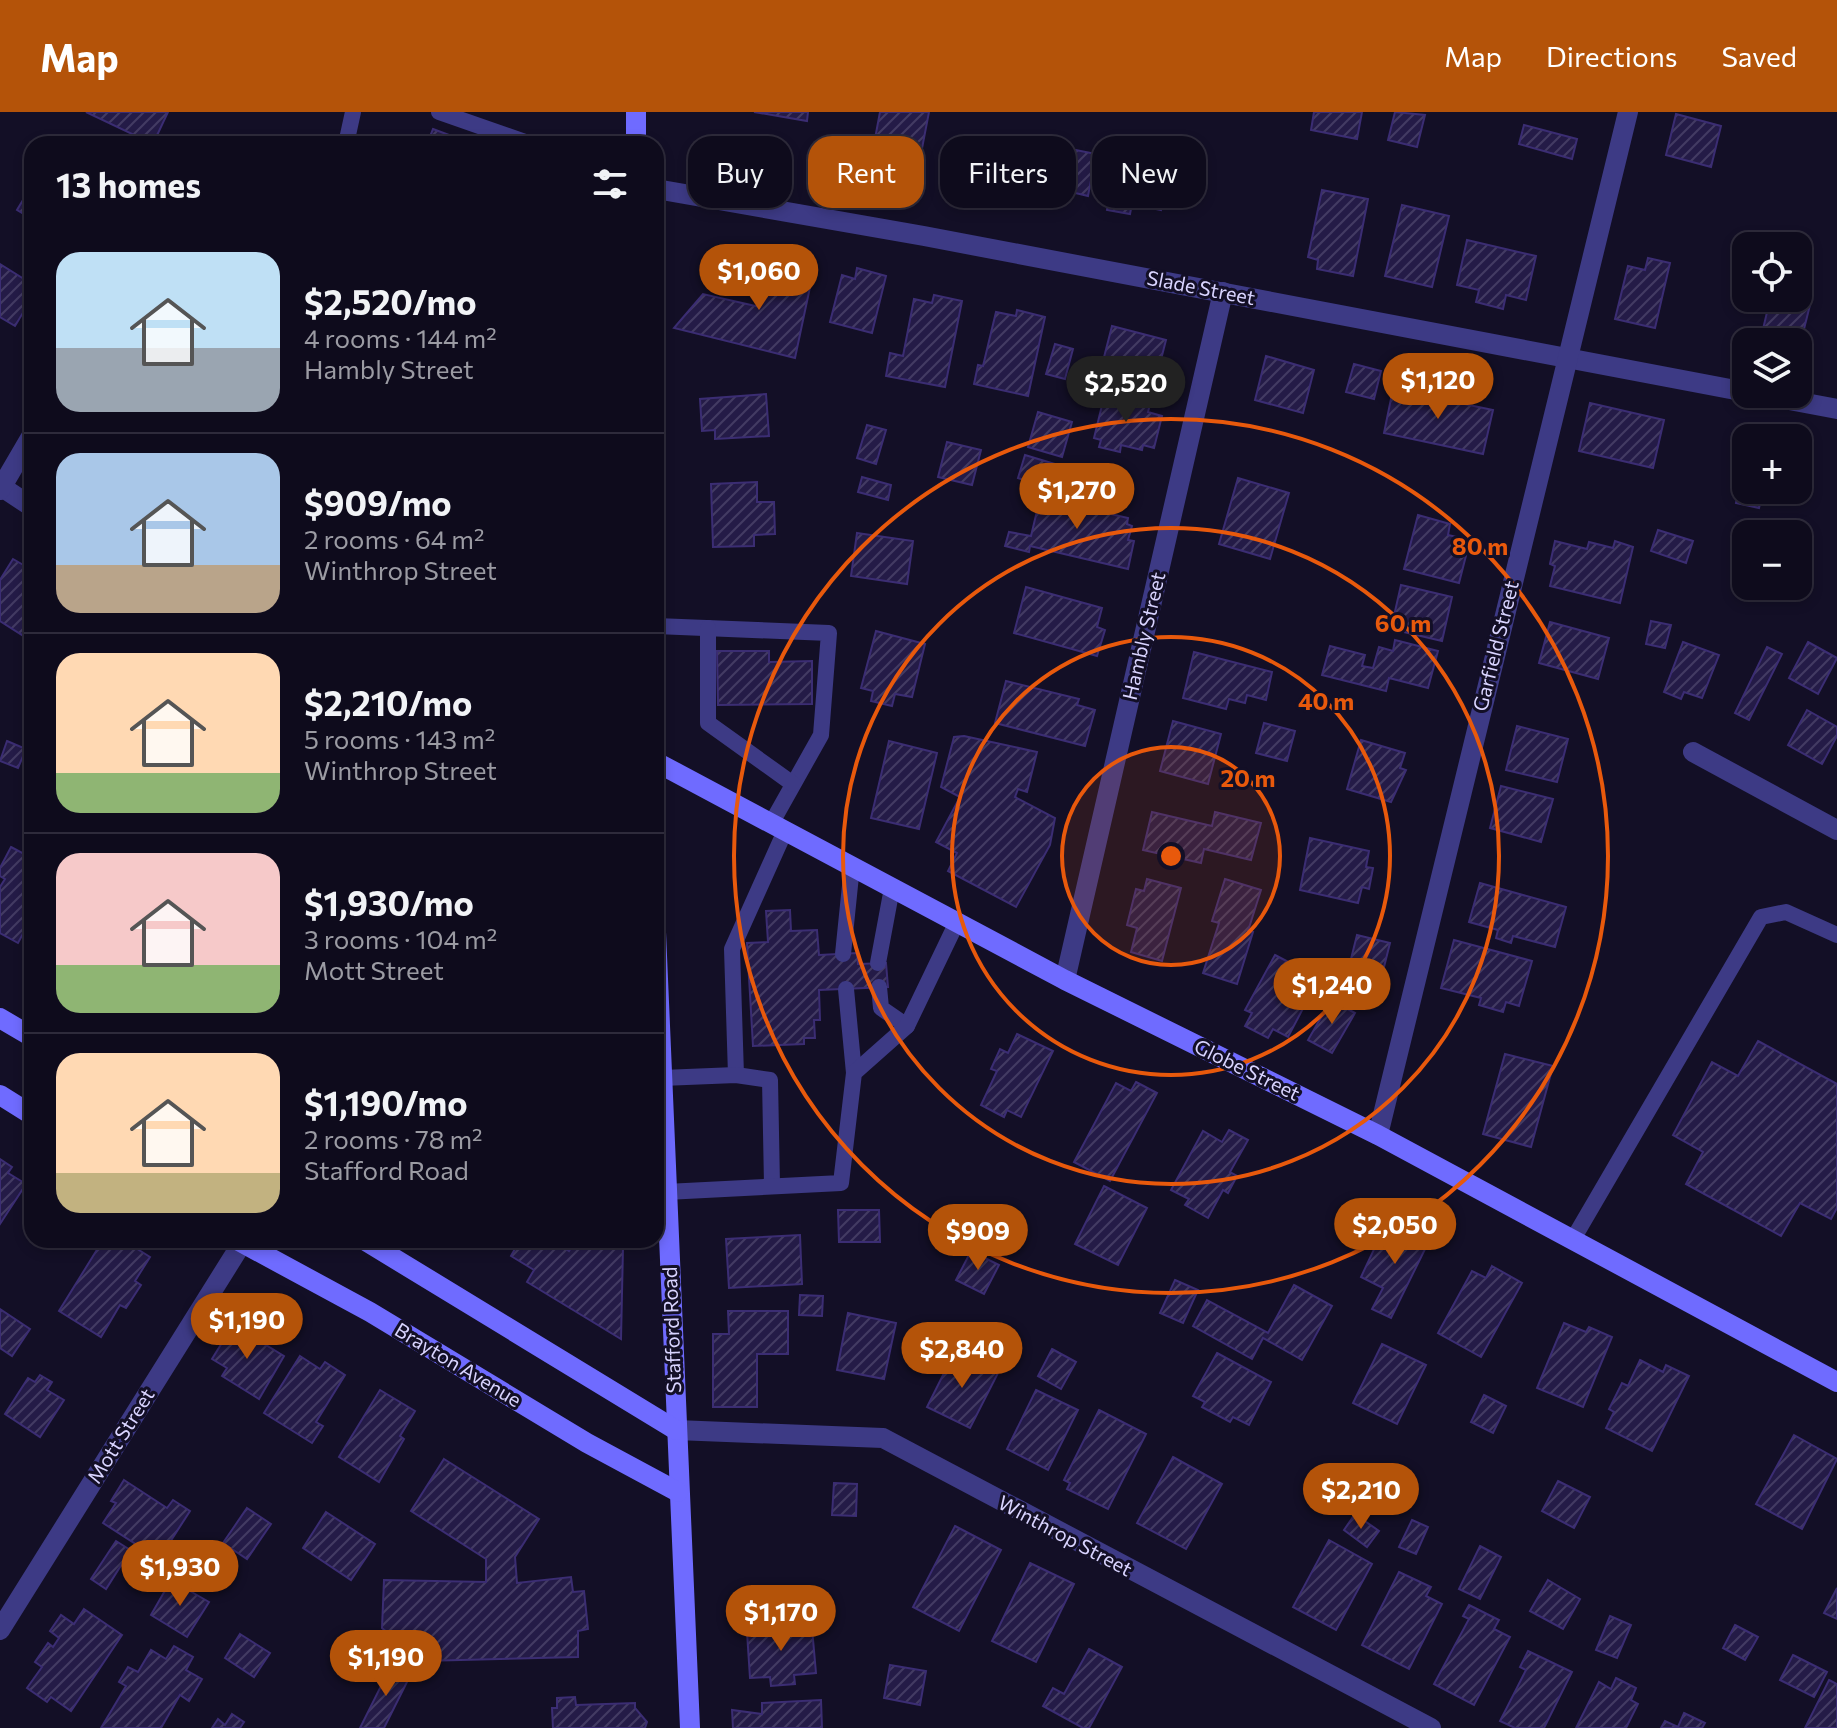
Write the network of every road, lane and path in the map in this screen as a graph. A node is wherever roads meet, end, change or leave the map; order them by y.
1 (353, 112) edge
2 (439, 112) edge
3 (1628, 112) edge
4 (634, 113) edge
5 (348, 136) edge
6 (508, 136) edge
7 (635, 136) edge
8 (664, 190) edge
9 (1223, 292) junction
10 (1566, 357) junction
11 (1732, 389) edge
12 (1812, 404) edge
13 (1837, 409) edge
14 (24, 449) edge
15 (1, 489) edge
16 (24, 502) edge
17 (664, 626) edge
18 (708, 628) junction
19 (1693, 752) dead end
20 (664, 766) edge
21 (793, 784) junction
22 (778, 827) junction
23 (1837, 830) edge
24 (852, 866) junction
25 (892, 888) junction
26 (957, 922) junction
27 (1837, 935) edge
28 (843, 954) dead end
29 (878, 963) dead end
30 (1065, 980) junction
31 (879, 987) dead end
32 (846, 989) dead end
33 (0, 1018) edge
34 (907, 1026) junction
35 (24, 1032) edge
36 (854, 1073) junction
37 (736, 1075) junction
38 (664, 1078) edge
39 (0, 1095) edge
40 (24, 1110) edge
41 (664, 1135) edge
42 (1378, 1135) junction
43 (772, 1185) junction
44 (666, 1192) junction
45 (1572, 1241) junction
46 (236, 1248) edge
47 (253, 1248) edge
48 (377, 1248) edge
49 (1837, 1382) edge
50 (676, 1430) junction
51 (678, 1492) junction
52 (0, 1630) edge
53 (690, 1728) edge
54 (1431, 1728) edge

1 - 5 lane
2 - 6 lane
3 - 10 street, Garfield Street
4 - 7 main road
8 - 9 street, Slade Street
9 - 10 street, Slade Street
9 - 30 street, Hambly Street
10 - 11 street, Slade Street
10 - 42 street, Garfield Street
12 - 13 street
14 - 15 street
15 - 16 street
17 - 18 lane
18 - 21 lane
18 - 21 lane
19 - 23 street
20 - 22 main road, Globe Street
21 - 22 lane
22 - 24 main road, Globe Street
22 - 37 lane
24 - 25 main road, Globe Street
24 - 28 lane
25 - 26 main road, Globe Street
25 - 29 lane
26 - 30 main road, Globe Street
26 - 34 lane
27 - 45 lane
30 - 42 main road, Globe Street
31 - 34 lane
32 - 36 lane
33 - 35 main road
34 - 36 lane
36 - 43 lane
37 - 38 lane
37 - 43 lane
39 - 40 main road
41 - 44 main road, Stafford Road
42 - 45 main road, Globe Street
43 - 44 lane
44 - 50 main road, Stafford Road
45 - 49 main road, Globe Street
46 - 52 street, Mott Street
47 - 51 main road, Brayton Avenue
48 - 50 main road
50 - 51 main road, Stafford Road
50 - 54 street, Winthrop Street
51 - 53 main road, Stafford Road

